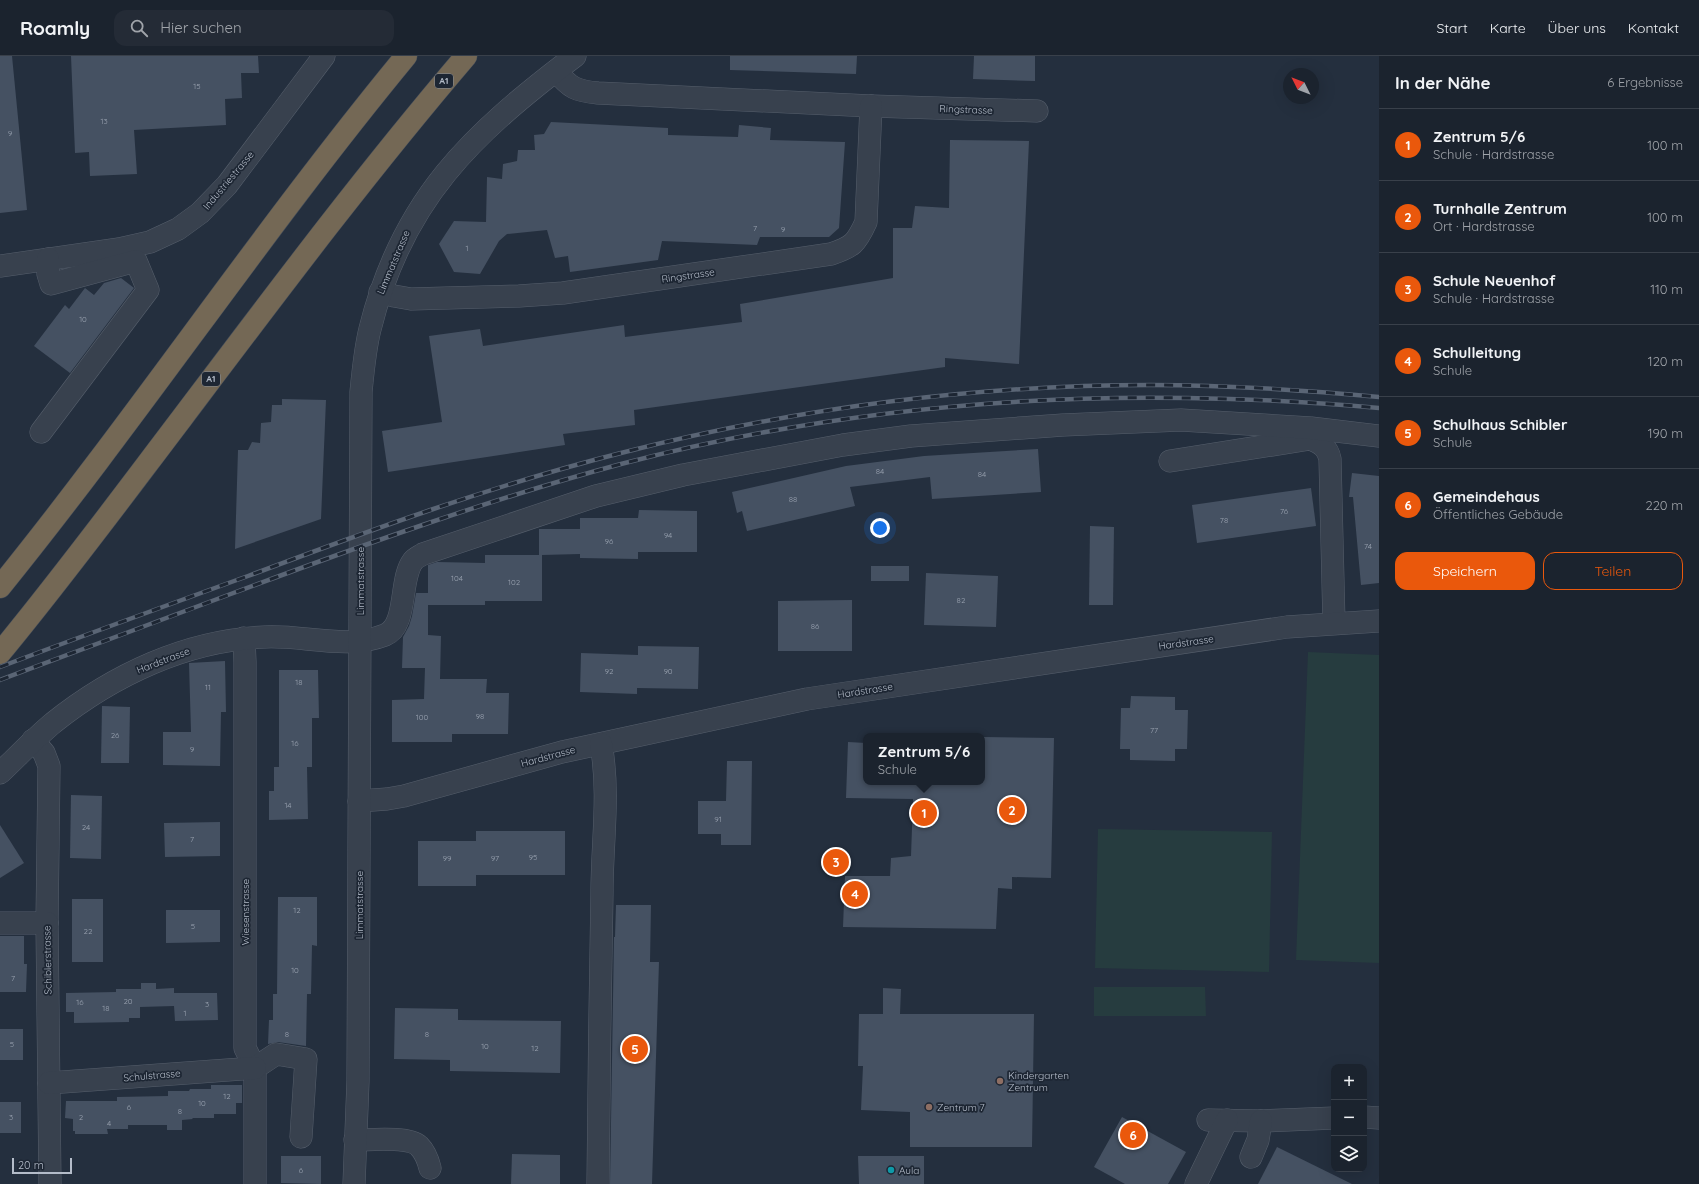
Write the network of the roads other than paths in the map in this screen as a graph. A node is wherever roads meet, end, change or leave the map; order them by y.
1 (324, 56) edge
2 (406, 56) edge
3 (466, 56) edge
4 (575, 56) edge
5 (556, 70) junction
6 (871, 106) junction
7 (1037, 111) dead end
8 (48, 259) junction
9 (0, 266) edge
10 (380, 292) junction
11 (41, 432) dead end
12 (1379, 436) edge
13 (1170, 462) dead end
14 (0, 588) edge
15 (1379, 621) edge
16 (1334, 623) junction
17 (244, 638) junction
18 (360, 641) junction
19 (0, 652) edge
20 (33, 740) junction
21 (601, 744) junction
22 (0, 773) edge
23 (359, 801) junction
24 (0, 923) edge
25 (47, 923) junction
26 (255, 1068) junction
27 (49, 1083) junction
28 (1367, 1117) edge
29 (1331, 1118) edge
30 (1379, 1118) edge
31 (1261, 1121) junction
32 (301, 1136) dead end
33 (355, 1140) junction
34 (1251, 1157) dead end
35 (430, 1168) dead end
36 (50, 1184) edge
37 (255, 1184) edge
38 (354, 1184) edge
39 (598, 1184) edge
40 (1196, 1184) edge

1 - 8 street, Industriestrasse
2 - 14 highway
3 - 19 highway, A1
4 - 5 street, Limmatstrasse
5 - 6 street, Ringstrasse
5 - 10 street, Limmatstrasse
6 - 7 street, Ringstrasse
6 - 10 street, Ringstrasse
8 - 9 street, Industriestrasse
8 - 11 street
10 - 18 street, Limmatstrasse
12 - 18 street, Hardstrasse
13 - 16 street
15 - 16 street, Hardstrasse
16 - 21 street, Hardstrasse
17 - 18 street, Hardstrasse
17 - 20 street, Hardstrasse
17 - 26 street, Wiesenstrasse
18 - 23 street, Limmatstrasse
20 - 22 street, Hardstrasse
20 - 25 street, Schiblerstrasse
21 - 23 street, Hardstrasse
21 - 39 street
23 - 33 street, Limmatstrasse
24 - 25 street
25 - 27 street, Schiblerstrasse
26 - 27 street, Schulstrasse
26 - 32 street
26 - 37 street, Wiesenstrasse
27 - 36 street, Schiblerstrasse
28 - 30 street
29 - 31 street
31 - 34 street
31 - 40 street
33 - 35 street
33 - 38 street, Limmatstrasse

